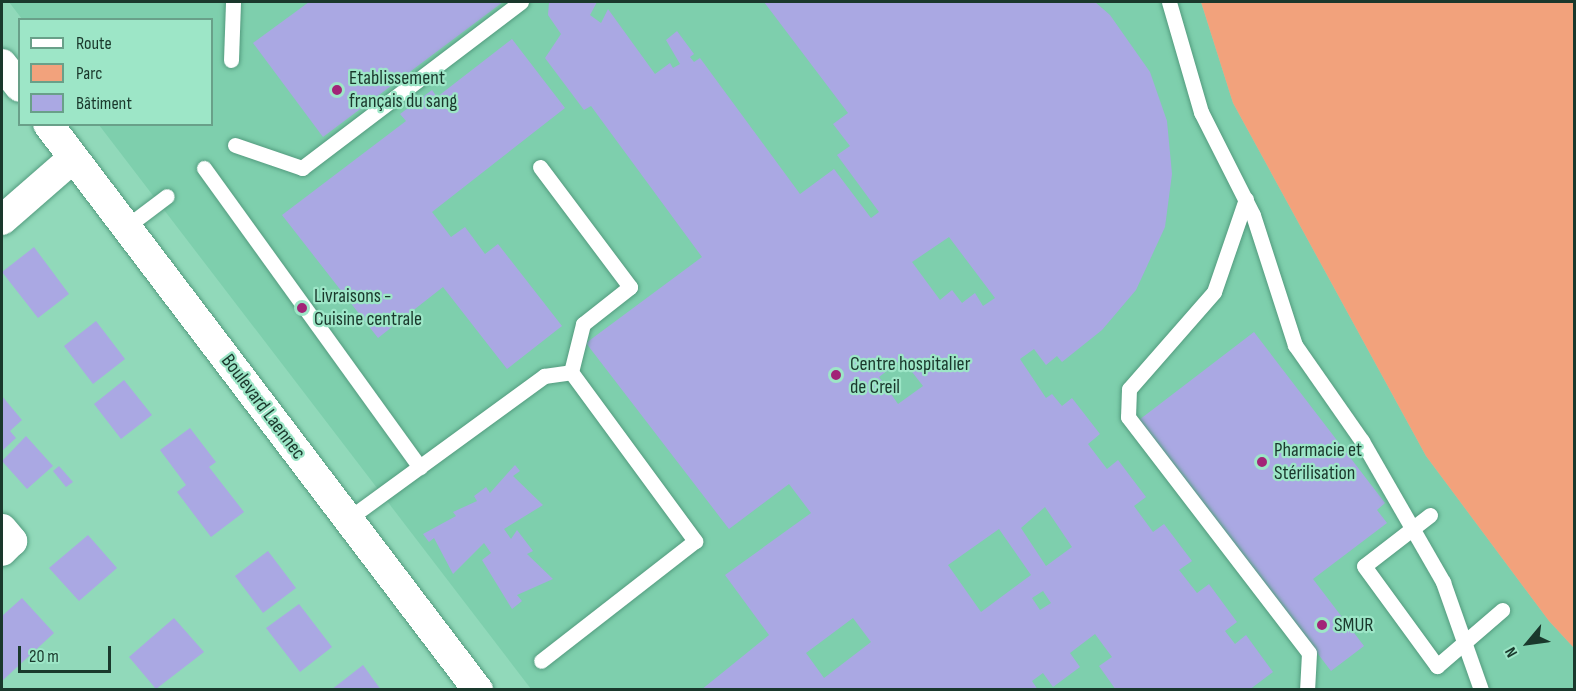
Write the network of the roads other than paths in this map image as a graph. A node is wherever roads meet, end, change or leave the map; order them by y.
1 (233, 2) edge
2 (521, 2) edge
3 (1169, 2) edge
4 (231, 60) dead end
5 (2, 64) edge
6 (18, 84) edge
7 (49, 126) edge
8 (235, 145) dead end
9 (73, 158) junction
10 (540, 167) dead end
11 (204, 168) dead end
12 (167, 196) dead end
13 (1246, 199) junction
14 (2, 220) edge
15 (126, 227) junction
16 (571, 372) junction
17 (420, 467) junction
18 (1430, 515) dead end
19 (348, 519) junction
20 (1413, 528) junction
21 (2, 529) edge
22 (2, 550) edge
23 (1502, 609) dead end
24 (1466, 641) junction
25 (541, 661) dead end
26 (478, 690) edge
27 (1307, 690) edge
28 (1482, 690) edge

1 - 4 lane
2 - 8 lane
3 - 13 lane
5 - 6 street
7 - 9 street, Boulevard Laennec
9 - 14 street
9 - 15 street, Boulevard Laennec
10 - 16 lane
11 - 17 lane
12 - 15 lane
13 - 20 lane
13 - 27 lane
15 - 19 street, Boulevard Laennec
16 - 17 lane
16 - 25 lane
17 - 19 lane
18 - 20 lane
19 - 26 street, Boulevard Laennec
20 - 24 lane
20 - 24 lane
21 - 22 street
23 - 24 lane
24 - 28 lane

